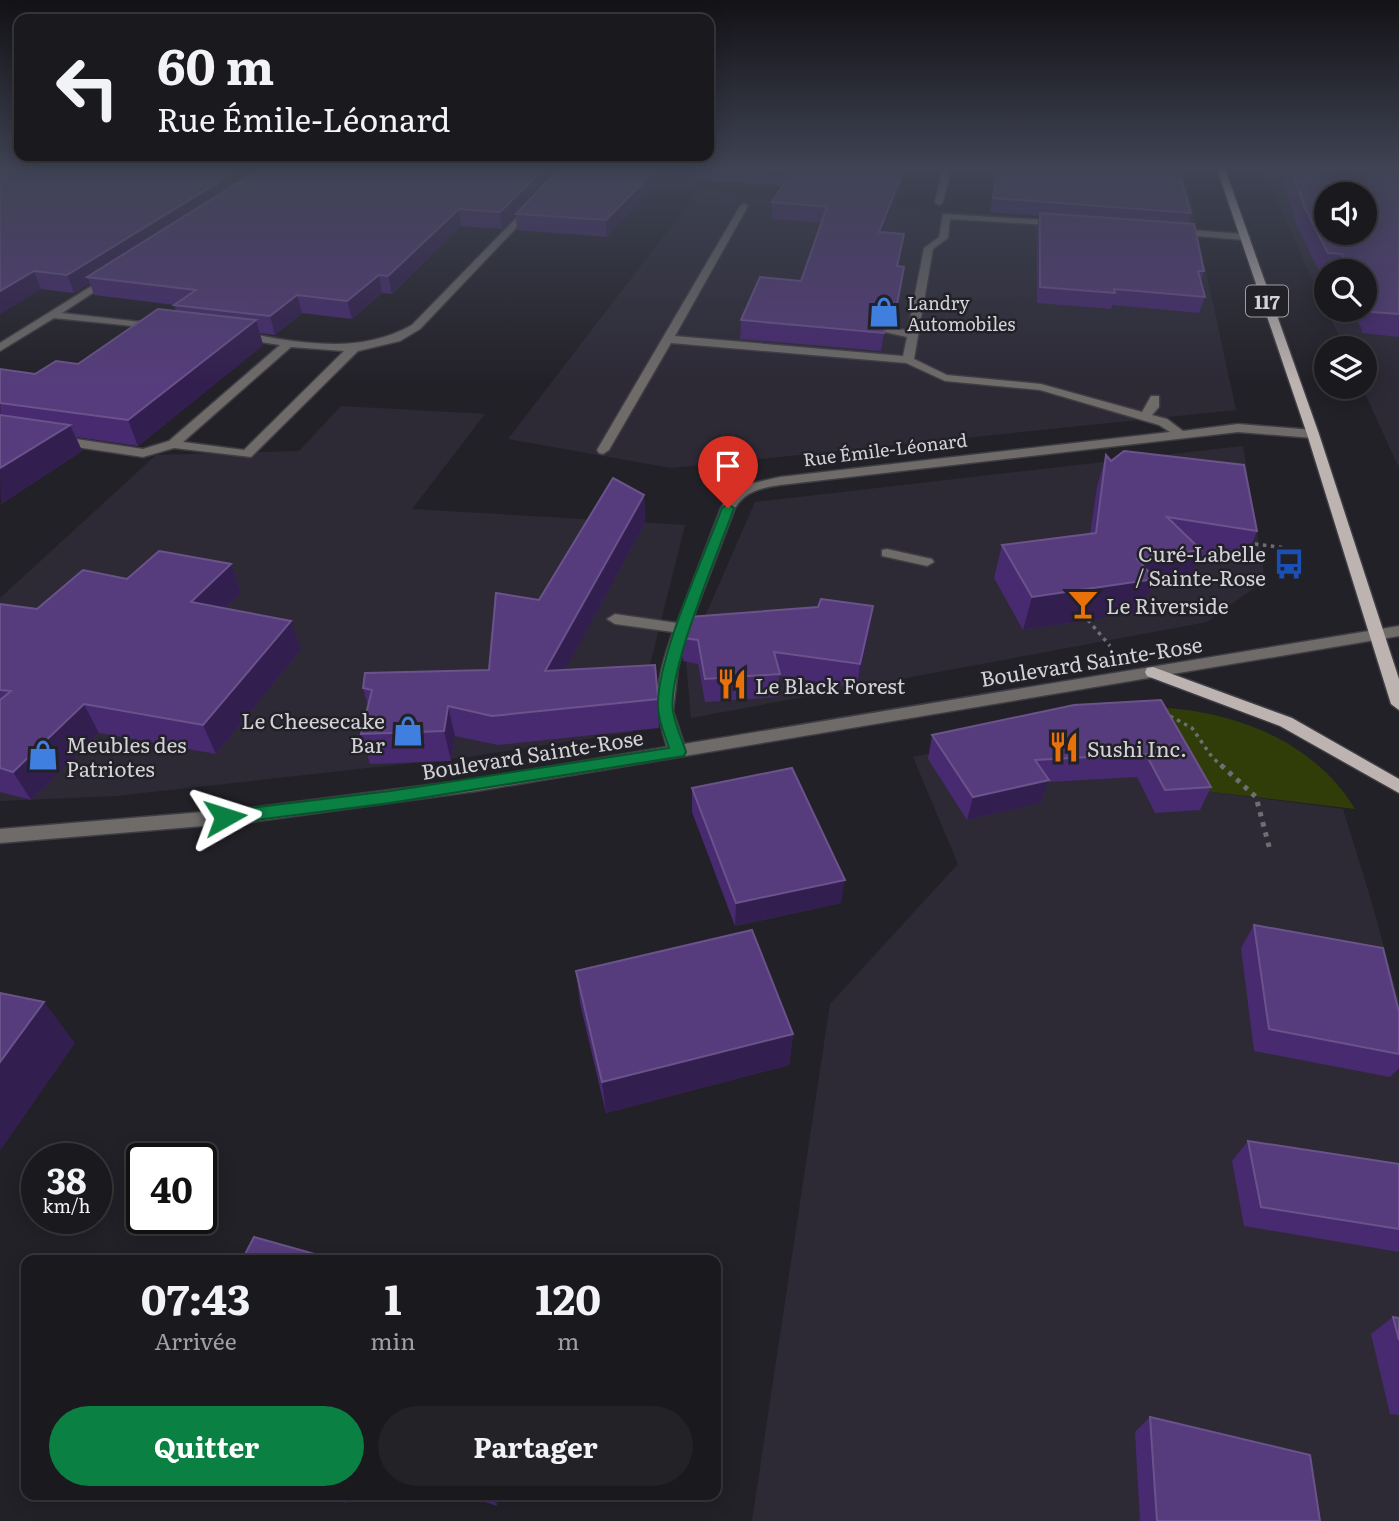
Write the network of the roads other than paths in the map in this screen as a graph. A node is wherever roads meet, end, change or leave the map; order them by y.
1 (500, 240) edge
2 (725, 240) edge
3 (941, 240) edge
4 (1246, 240) edge
5 (117, 273) edge
6 (52, 315) junction
7 (170, 328) edge
8 (886, 331) edge
9 (223, 334) edge
10 (913, 334) junction
11 (668, 339) junction
12 (290, 342) junction
13 (0, 348) edge
14 (354, 348) junction
15 (908, 360) junction
16 (1155, 398) dead end
17 (1145, 416) junction
18 (1180, 434) junction
19 (1313, 434) junction
20 (37, 438) edge
21 (173, 444) junction
22 (603, 450) dead end
23 (887, 554) dead end
24 (927, 562) dead end
25 (615, 619) dead end
26 (684, 629) junction
27 (1399, 631) edge
28 (1375, 634) junction
29 (1153, 672) junction
30 (1399, 705) edge
31 (678, 752) junction
32 (1399, 787) edge
33 (0, 836) edge

1 - 14 street
2 - 11 street
3 - 10 street
4 - 19 main road, 117
5 - 6 street
6 - 7 street
6 - 13 street
8 - 10 street
9 - 12 street
10 - 15 street
11 - 15 street
11 - 22 street
12 - 14 street
12 - 21 street
14 - 21 street
15 - 17 street
16 - 17 street
17 - 18 street
18 - 19 street, Rue Émile-Léonard
18 - 26 street, Rue Émile-Léonard
19 - 28 main road, 117
20 - 21 street
23 - 24 street
25 - 26 street
26 - 31 street, Rue Émile-Léonard
27 - 28 street, Boulevard Sainte-Rose
28 - 29 street, Boulevard Sainte-Rose
28 - 30 main road, 117
29 - 31 street, Boulevard Sainte-Rose
29 - 32 main road
31 - 33 street, Boulevard Sainte-Rose

